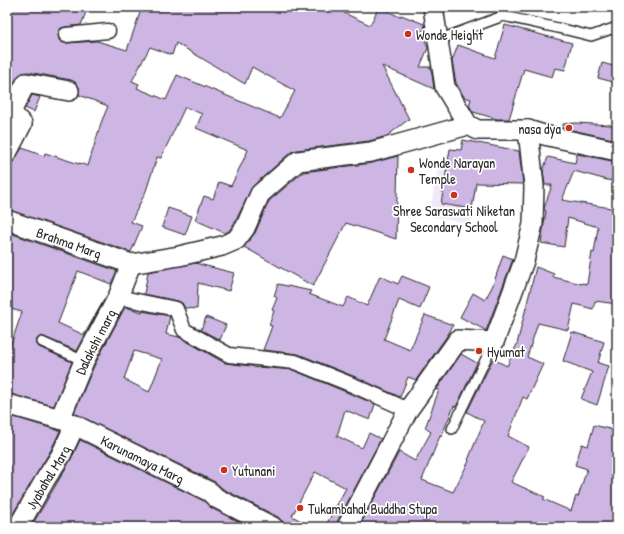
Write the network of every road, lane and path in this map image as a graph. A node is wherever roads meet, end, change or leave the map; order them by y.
1 (433, 7) edge
2 (617, 28) edge
3 (108, 31) dead end
4 (66, 35) dead end
5 (438, 40) junction
6 (69, 91) dead end
7 (468, 125) junction
8 (528, 130) junction
9 (617, 151) edge
10 (7, 152) edge
11 (7, 220) edge
12 (131, 264) junction
13 (118, 297) junction
14 (42, 342) dead end
15 (494, 342) junction
16 (84, 360) junction
17 (7, 404) edge
18 (408, 410) junction
19 (67, 422) junction
20 (452, 429) dead end
21 (18, 527) edge
22 (273, 527) edge
23 (347, 527) edge

1 - 5 street
2 - 5 lane
3 - 4 street
5 - 7 street
6 - 10 street
7 - 8 street
7 - 12 street
8 - 9 street
8 - 15 street
11 - 12 street, Brahma Marg
12 - 13 street, Dalakshi marg
13 - 16 street, Dalakshi marg
13 - 18 street
14 - 16 lane
15 - 18 street
15 - 20 lane
16 - 19 street, Dalakshi marg
17 - 19 street, Karunamaya Marg
18 - 23 street
19 - 21 street, Jyabahal Marg
19 - 22 street, Karunamaya Marg

